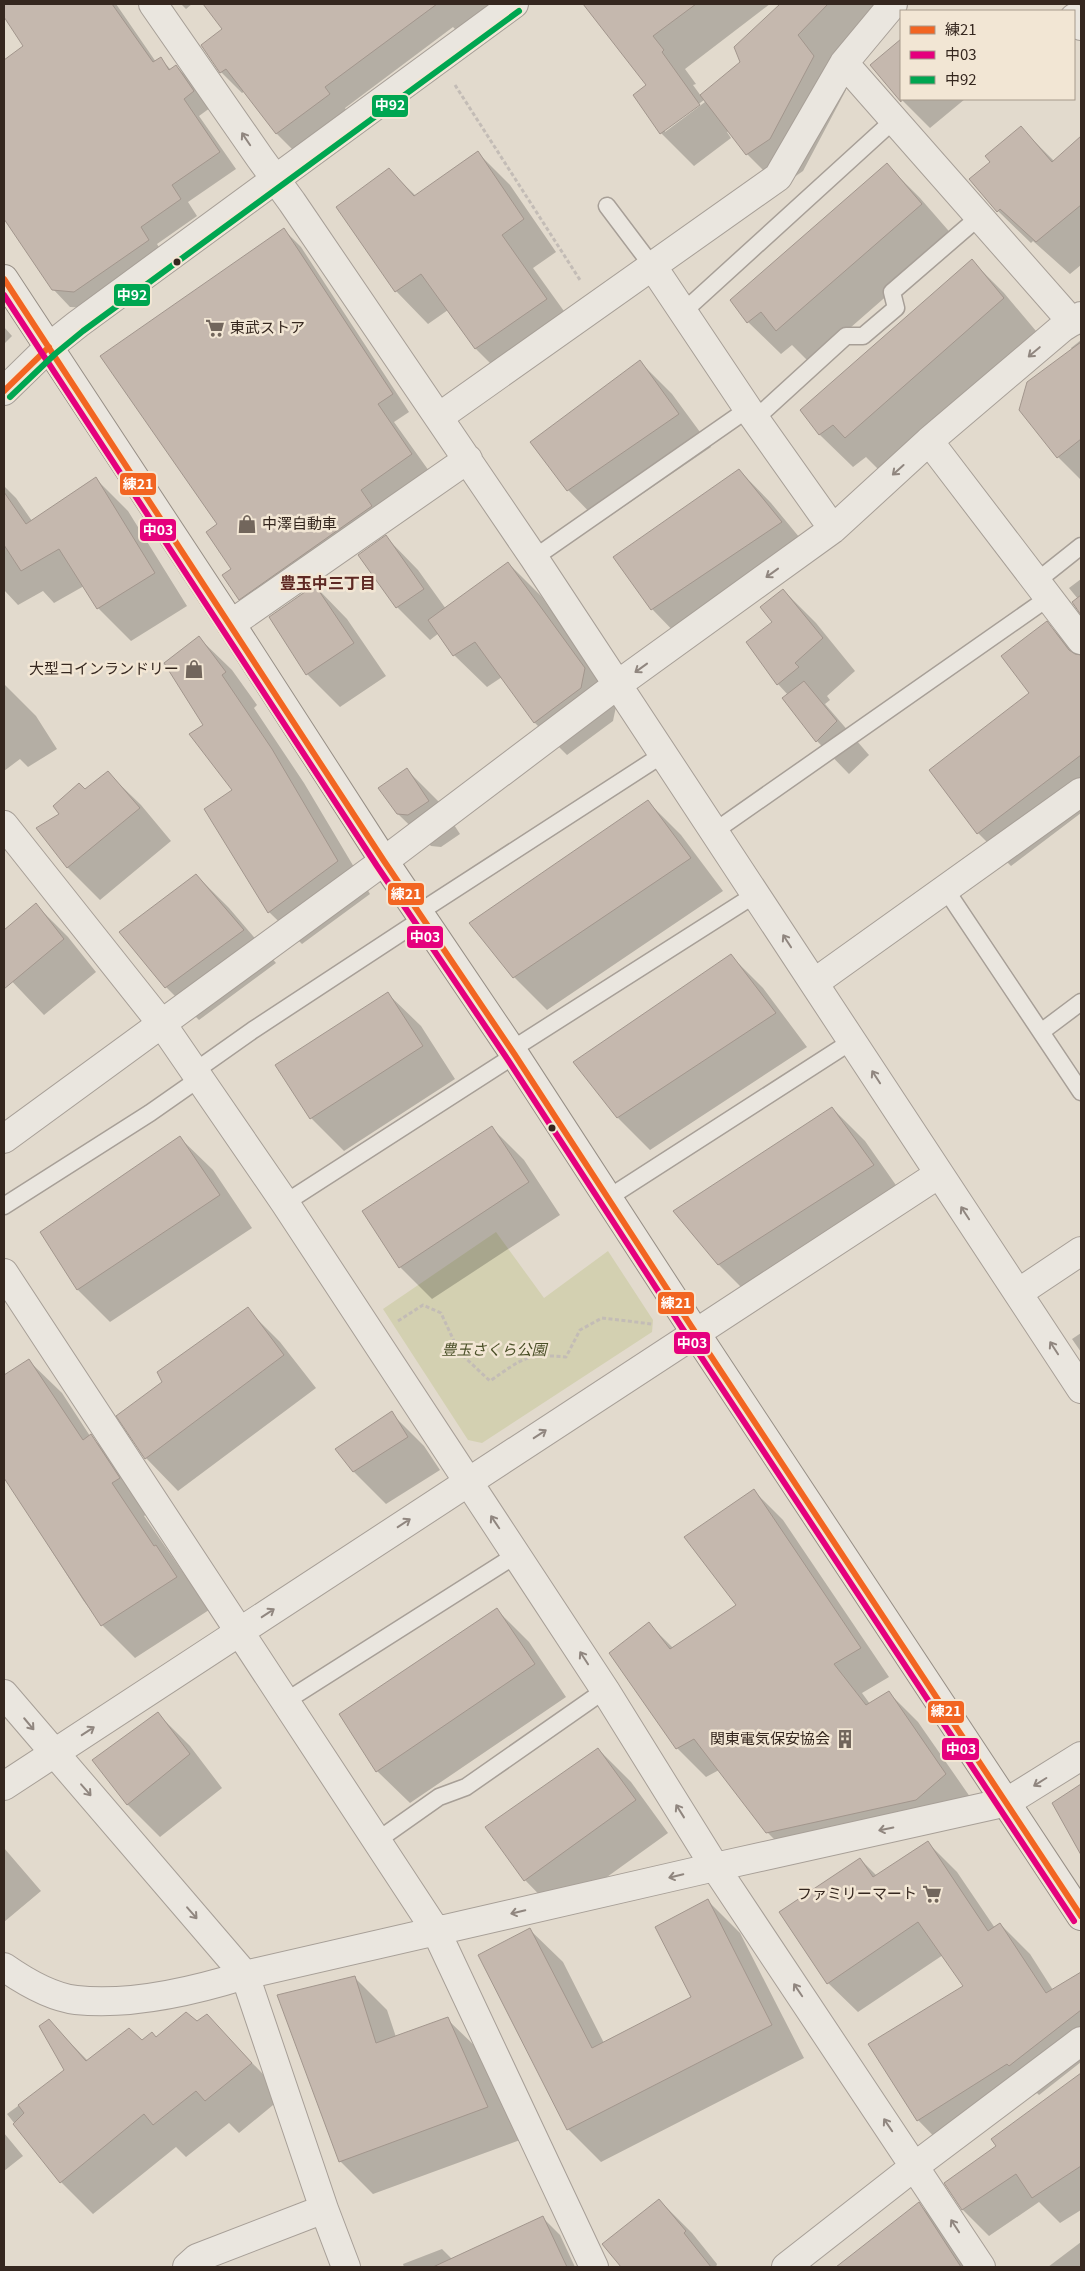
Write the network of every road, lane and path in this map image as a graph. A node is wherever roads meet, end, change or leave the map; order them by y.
1 (154, 4) edge
2 (514, 4) edge
3 (893, 4) edge
4 (438, 59) junction
5 (844, 63) junction
6 (895, 119) junction
7 (275, 178) junction
8 (607, 206) dead end
9 (980, 216) junction
10 (654, 267) junction
11 (4, 279) edge
12 (596, 307) junction
13 (683, 312) junction
14 (1076, 319) edge
15 (48, 347) junction
16 (4, 391) edge
17 (751, 414) junction
18 (439, 417) junction
19 (929, 442) junction
20 (468, 459) junction
21 (833, 529) junction
22 (1081, 546) edge
23 (534, 558) junction
24 (1042, 589) junction
25 (232, 624) junction
26 (1081, 640) edge
27 (618, 685) junction
28 (662, 755) junction
29 (1081, 792) edge
30 (4, 825) edge
31 (715, 831) junction
32 (384, 861) junction
33 (946, 890) junction
34 (756, 894) junction
35 (420, 916) junction
36 (814, 982) junction
37 (1081, 1002) edge
38 (162, 1024) junction
39 (1041, 1032) junction
40 (852, 1041) junction
41 (513, 1052) junction
42 (198, 1075) junction
43 (1081, 1092) edge
44 (4, 1139) edge
45 (939, 1174) junction
46 (608, 1198) junction
47 (285, 1203) junction
48 (4, 1206) edge
49 (1081, 1251) edge
50 (4, 1273) edge
51 (1018, 1293) junction
52 (393, 1324) dead end
53 (653, 1324) dead end
54 (695, 1332) junction
55 (1081, 1389) edge
56 (468, 1481) junction
57 (516, 1555) junction
58 (239, 1632) junction
59 (605, 1690) junction
60 (4, 1694) edge
61 (286, 1700) junction
62 (54, 1753) junction
63 (1081, 1756) edge
64 (4, 1786) edge
65 (1007, 1802) junction
66 (378, 1840) junction
67 (715, 1867) junction
68 (1081, 1916) edge
69 (436, 1932) junction
70 (4, 1967) edge
71 (245, 1975) junction
72 (1081, 2041) edge
73 (915, 2166) junction
74 (324, 2209) junction
75 (187, 2267) edge
76 (346, 2267) edge
77 (594, 2267) edge
78 (786, 2267) edge
79 (981, 2267) edge

7 -> 1 street
2 - 4 street
3 - 5 street
4 - 7 street
4 - 12 path
5 - 6 street
5 - 10 street
6 - 9 street
6 - 13 lane
7 - 15 street
7 - 18 street
8 - 10 lane
9 - 14 street
9 - 17 lane
10 - 12 street
10 - 13 street
11 - 15 street
12 - 18 street
13 - 17 street
14 -> 19 street
15 - 16 street
15 - 25 street
17 - 21 street
17 - 23 lane
18 - 20 street
19 -> 21 street
19 - 24 street
20 - 23 street
20 - 25 street
21 -> 27 street
22 - 24 lane
23 - 27 street
24 - 26 street
24 - 31 lane
25 - 32 street
27 - 28 street
27 - 32 street
28 - 31 street
28 - 35 lane
29 - 33 street
30 - 38 street
31 - 34 street
32 - 35 street
32 - 38 street
33 - 36 street
33 - 39 lane
36 -> 34 street
34 - 41 lane
35 - 41 street
35 - 42 lane
36 - 40 street
37 - 39 lane
38 - 42 street
38 - 44 street
39 - 43 lane
45 -> 40 street
40 - 46 lane
41 - 46 street
41 - 47 lane
42 - 47 street
42 - 48 lane
51 -> 45 street
45 - 54 street
46 - 54 street
47 - 56 street
49 - 51 street
50 - 58 street
55 -> 51 street
52 - 53 path
56 -> 54 street
54 - 65 street
57 -> 56 street
58 -> 56 street
59 -> 57 street
57 - 61 lane
58 - 61 street
62 -> 58 street
59 - 66 lane
67 -> 59 street
60 -> 62 street
61 - 66 street
62 - 64 street
62 -> 71 street
63 -> 65 street
65 -> 67 street
65 - 68 street
66 - 69 street
67 -> 69 street
73 -> 67 street
69 - 71 street
69 - 77 street
70 - 71 street
71 - 74 street
72 - 73 street
73 - 78 street
79 -> 73 street
74 - 75 street
74 - 76 street

